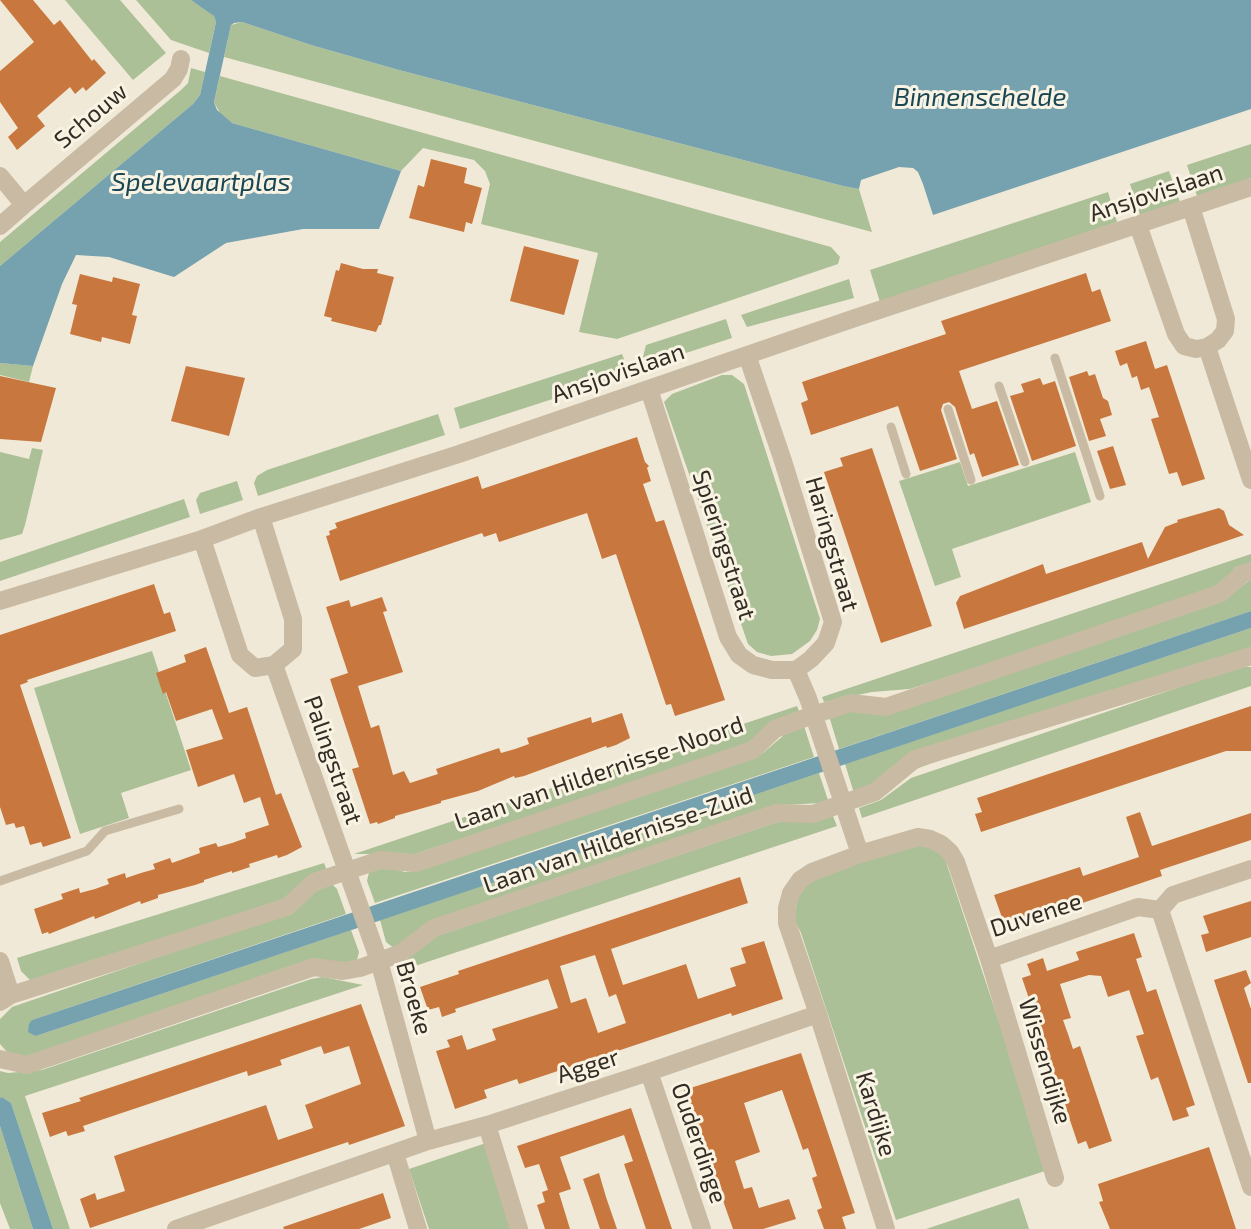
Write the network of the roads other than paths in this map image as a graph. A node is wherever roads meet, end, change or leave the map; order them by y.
1 (181, 59) dead end
2 (0, 176) edge
3 (1251, 187) edge
4 (24, 205) junction
5 (1191, 208) junction
6 (1138, 225) junction
7 (0, 226) edge
8 (1207, 347) junction
9 (747, 355) junction
10 (1055, 358) dead end
11 (999, 386) dead end
12 (649, 389) junction
13 (948, 409) dead end
14 (891, 427) dead end
15 (1025, 462) dead end
16 (906, 474) dead end
17 (971, 480) dead end
18 (1251, 480) edge
19 (1100, 496) dead end
20 (261, 517) junction
21 (202, 539) junction
22 (1251, 571) edge
23 (0, 601) edge
24 (1251, 656) edge
25 (274, 664) junction
26 (796, 670) junction
27 (813, 715) junction
28 (843, 803) junction
29 (179, 809) dead end
30 (860, 855) junction
31 (1251, 869) edge
32 (347, 871) junction
33 (0, 881) edge
34 (1160, 910) junction
35 (989, 959) junction
36 (0, 961) edge
37 (379, 961) junction
38 (6, 999) edge
39 (818, 1014) junction
40 (0, 1059) edge
41 (649, 1072) junction
42 (487, 1125) junction
43 (429, 1141) junction
44 (395, 1153) junction
45 (1055, 1178) dead end
46 (1251, 1187) edge
47 (221, 1222) edge
48 (176, 1229) edge
49 (418, 1229) edge
50 (519, 1229) edge
51 (702, 1229) edge
52 (886, 1229) edge

1 - 4 street, Schouw
2 - 4 street
3 - 5 street, Ansjovislaan
4 - 7 street, Schouw
5 - 6 street, Ansjovislaan
5 - 8 street
6 - 8 street
6 - 9 street, Ansjovislaan
8 - 18 street
9 - 12 street, Ansjovislaan
9 - 26 street, Haringstraat
10 - 19 lane
11 - 15 lane
12 - 20 street, Ansjovislaan
12 - 26 street, Spieringstraat
13 - 17 lane
14 - 16 lane
20 - 21 street, Ansjovislaan
20 - 25 street
21 - 23 street, Ansjovislaan
21 - 25 street
22 - 27 street, Laan van Hildernisse-Noord
24 - 28 street, Laan van Hildernisse-Zuid
25 - 32 street, Palingstraat
26 - 27 street
27 - 28 street
27 - 32 street, Laan van Hildernisse-Noord
28 - 30 street
28 - 37 street, Laan van Hildernisse-Zuid
29 - 33 lane
30 - 35 street, Duvenee
30 - 39 street
31 - 34 street
32 - 37 street, Broeke
32 - 38 street, Laan van Hildernisse-Noord
34 - 35 street, Duvenee
34 - 46 street
35 - 45 street, Wissendijke
36 - 38 street
37 - 40 street, Laan van Hildernisse-Zuid
37 - 43 street, Broeke
39 - 41 street, Agger
39 - 52 street, Kardijke
41 - 42 street, Agger
41 - 51 street, Ouderdinge
42 - 43 street, Agger
42 - 50 street
43 - 44 street, Agger
44 - 47 street, Agger
44 - 49 street
47 - 48 street, Agger

